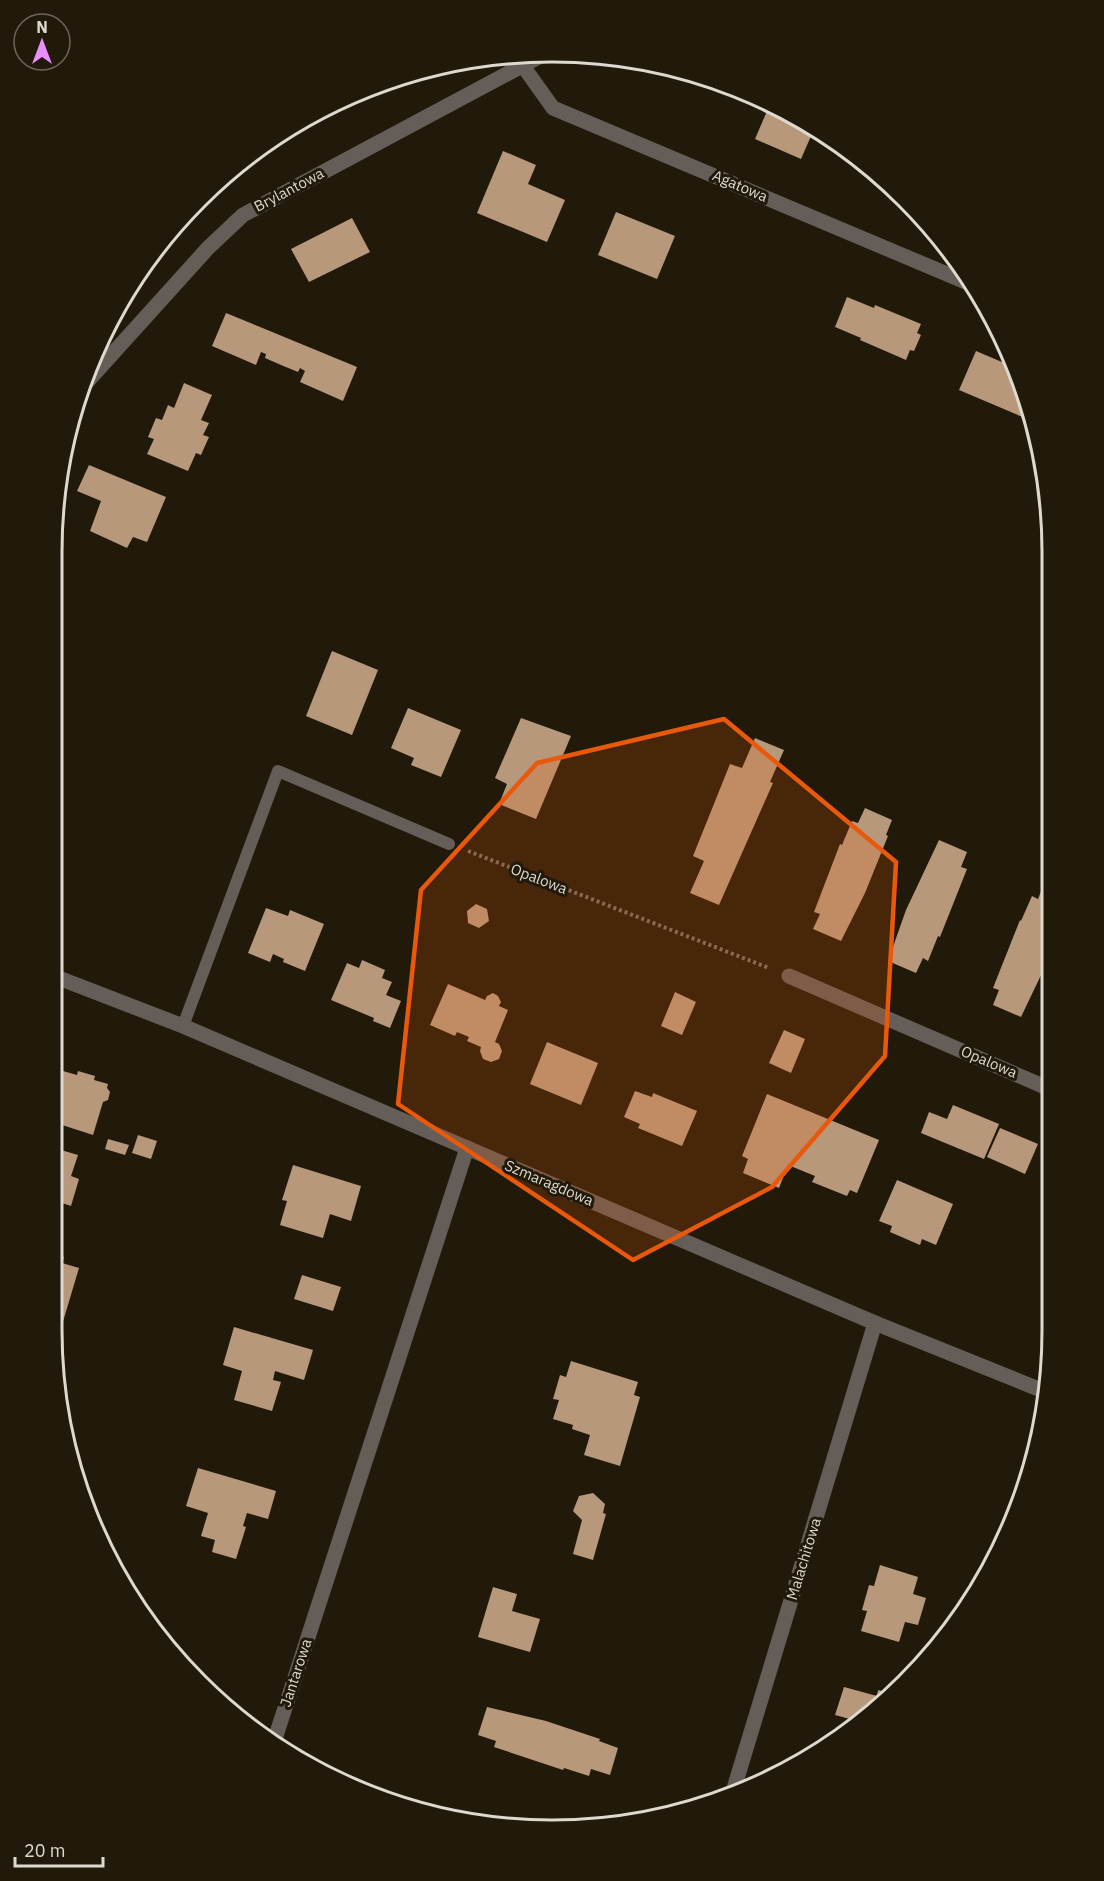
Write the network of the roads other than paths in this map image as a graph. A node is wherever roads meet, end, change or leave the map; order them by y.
1 (517, 63) edge
2 (529, 63) edge
3 (523, 66) junction
4 (960, 279) edge
5 (96, 372) edge
6 (450, 844) road end
7 (789, 976) road end
8 (62, 979) edge
9 (183, 1026) junction
10 (1042, 1085) edge
11 (467, 1148) junction
12 (875, 1323) junction
13 (1038, 1389) edge
14 (276, 1735) edge
15 (735, 1784) edge

1 - 3 street
2 - 3 street, Brylantowa
3 - 4 street, Agatowa
3 - 5 street, Brylantowa
6 - 9 lane
7 - 10 street, Opalowa
8 - 9 street, Szmaragdowa
9 - 11 street, Szmaragdowa
11 - 12 street, Szmaragdowa
11 - 14 street, Jantarowa
12 - 13 street, Szmaragdowa
12 - 15 street, Malachitowa

